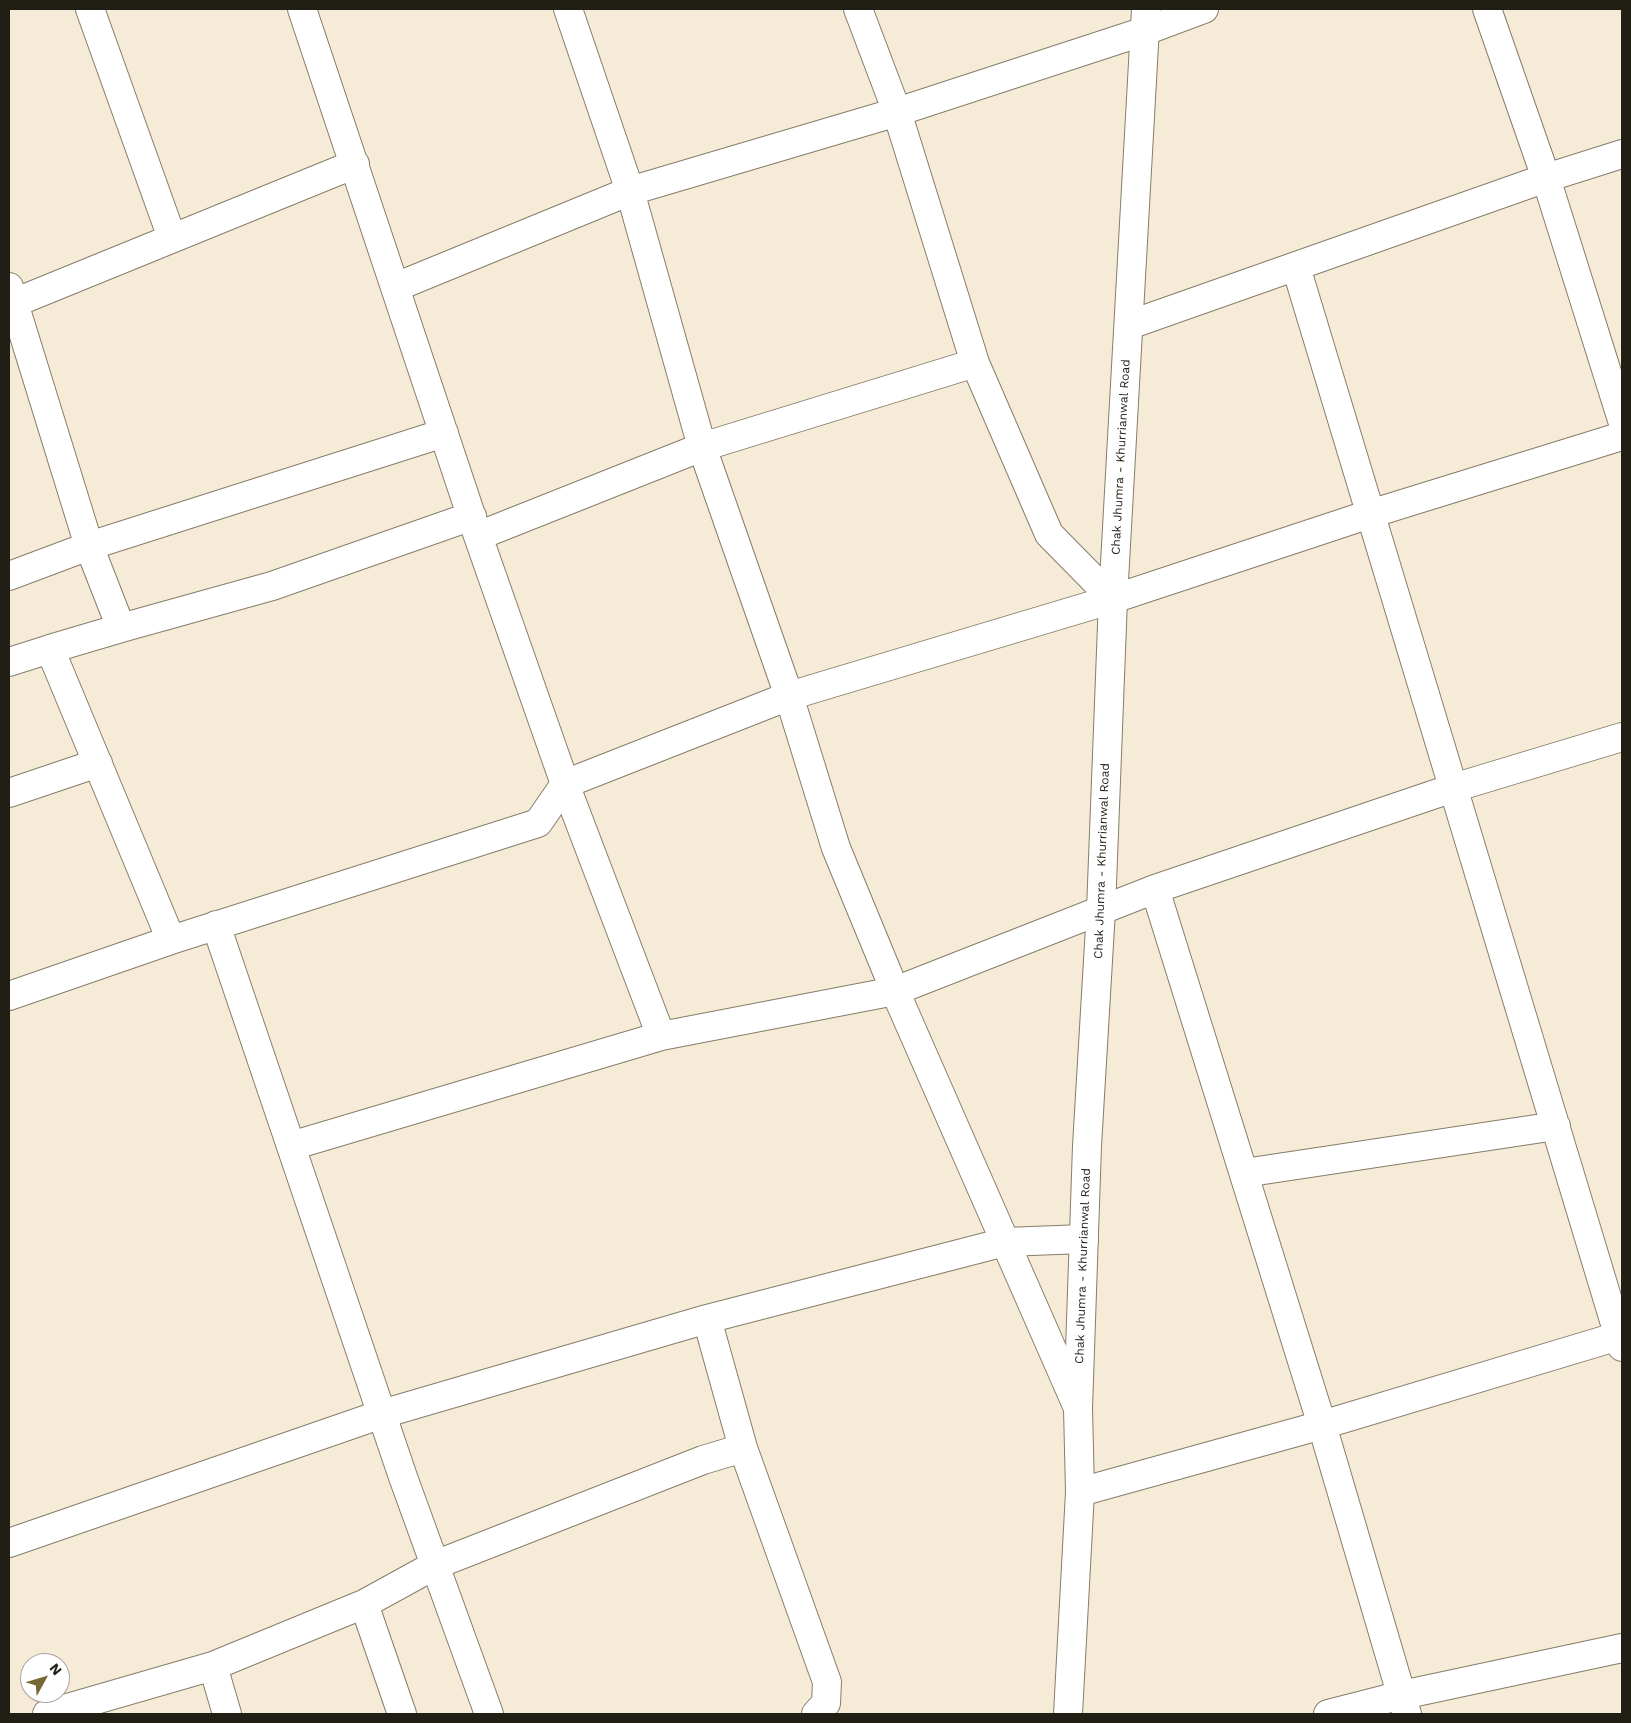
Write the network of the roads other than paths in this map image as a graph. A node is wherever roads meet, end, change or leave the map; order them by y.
1 (90, 9) edge
2 (568, 9) edge
3 (858, 9) edge
4 (1204, 9) edge
5 (1487, 9) edge
6 (307, 10) edge
7 (1146, 20) edge
8 (897, 112) junction
9 (1622, 154) edge
10 (355, 164) junction
11 (1546, 178) junction
12 (630, 191) junction
13 (172, 238) junction
14 (1296, 267) junction
15 (396, 287) junction
16 (11, 298) edge
17 (1129, 325) junction
18 (975, 363) junction
19 (1622, 420) edge
20 (444, 433) junction
21 (1622, 436) edge
22 (702, 447) junction
23 (1370, 514) junction
24 (475, 526) junction
25 (88, 546) junction
26 (9, 576) edge
27 (1113, 599) junction
28 (121, 628) junction
29 (50, 649) junction
30 (9, 662) edge
31 (789, 696) junction
32 (1622, 737) edge
33 (98, 763) junction
34 (565, 784) junction
35 (1454, 788) junction
36 (9, 793) edge
37 (1155, 889) junction
38 (1100, 910) junction
39 (216, 925) junction
40 (171, 940) junction
41 (895, 990) junction
42 (9, 996) edge
43 (661, 1036) junction
44 (1556, 1126) junction
45 (290, 1146) junction
46 (1244, 1173) junction
47 (1084, 1239) junction
48 (1005, 1242) junction
49 (707, 1318) junction
50 (1621, 1340) edge
51 (1078, 1408) junction
52 (382, 1414) junction
53 (1322, 1425) junction
54 (743, 1448) junction
55 (1080, 1492) junction
56 (9, 1544) edge
57 (435, 1566) junction
58 (364, 1604) junction
59 (1622, 1648) edge
60 (213, 1666) junction
61 (1405, 1705) edge
62 (47, 1714) edge
63 (227, 1714) edge
64 (402, 1714) edge
65 (489, 1714) edge
66 (816, 1714) edge
67 (1068, 1714) edge
68 (1328, 1714) edge

1 - 13 street
2 - 12 street
3 - 8 street
4 - 7 street
5 - 11 street
6 - 10 street
7 - 8 street
7 - 17 street, Chak Jhumra - Khurrianwal Road
8 - 12 street
8 - 18 street
9 - 11 street
10 - 13 street
10 - 15 street
11 - 14 street
11 - 19 street
12 - 15 street
12 - 22 street
13 - 16 street
14 - 17 street
14 - 23 street
15 - 20 street
16 - 25 street
17 - 27 street, Chak Jhumra - Khurrianwal Road
18 - 22 street
18 - 27 street
20 - 24 street
20 - 25 street
21 - 23 street
22 - 24 street
22 - 31 street
23 - 27 street
23 - 35 street
24 - 28 street
24 - 34 street
25 - 26 street
25 - 28 street
27 - 31 street
27 - 38 street, Chak Jhumra - Khurrianwal Road
28 - 29 street
29 - 30 street
29 - 33 street
31 - 34 street
31 - 41 street
32 - 35 street
33 - 36 street
33 - 40 street
34 - 39 street
34 - 43 street
35 - 37 street
35 - 44 street
37 - 38 street
37 - 46 street
38 - 41 street
38 - 47 street, Chak Jhumra - Khurrianwal Road
39 - 40 street
39 - 45 street
40 - 42 street
41 - 43 street
41 - 48 street
43 - 45 street
44 - 46 street
44 - 50 street
45 - 52 street
46 - 53 street
47 - 48 street
47 - 51 street, Chak Jhumra - Khurrianwal Road
48 - 49 street
48 - 51 street
49 - 52 street
49 - 54 street
50 - 53 street
51 - 55 street, Chak Jhumra - Khurrianwal Road
52 - 56 street
52 - 57 street
53 - 55 street
53 - 61 street
54 - 57 street
54 - 66 street
55 - 67 street, Chak Jhumra - Khurrianwal Road
57 - 58 street
57 - 65 street
58 - 60 street
58 - 64 street
59 - 61 street
60 - 62 street
60 - 63 street
61 - 68 street

